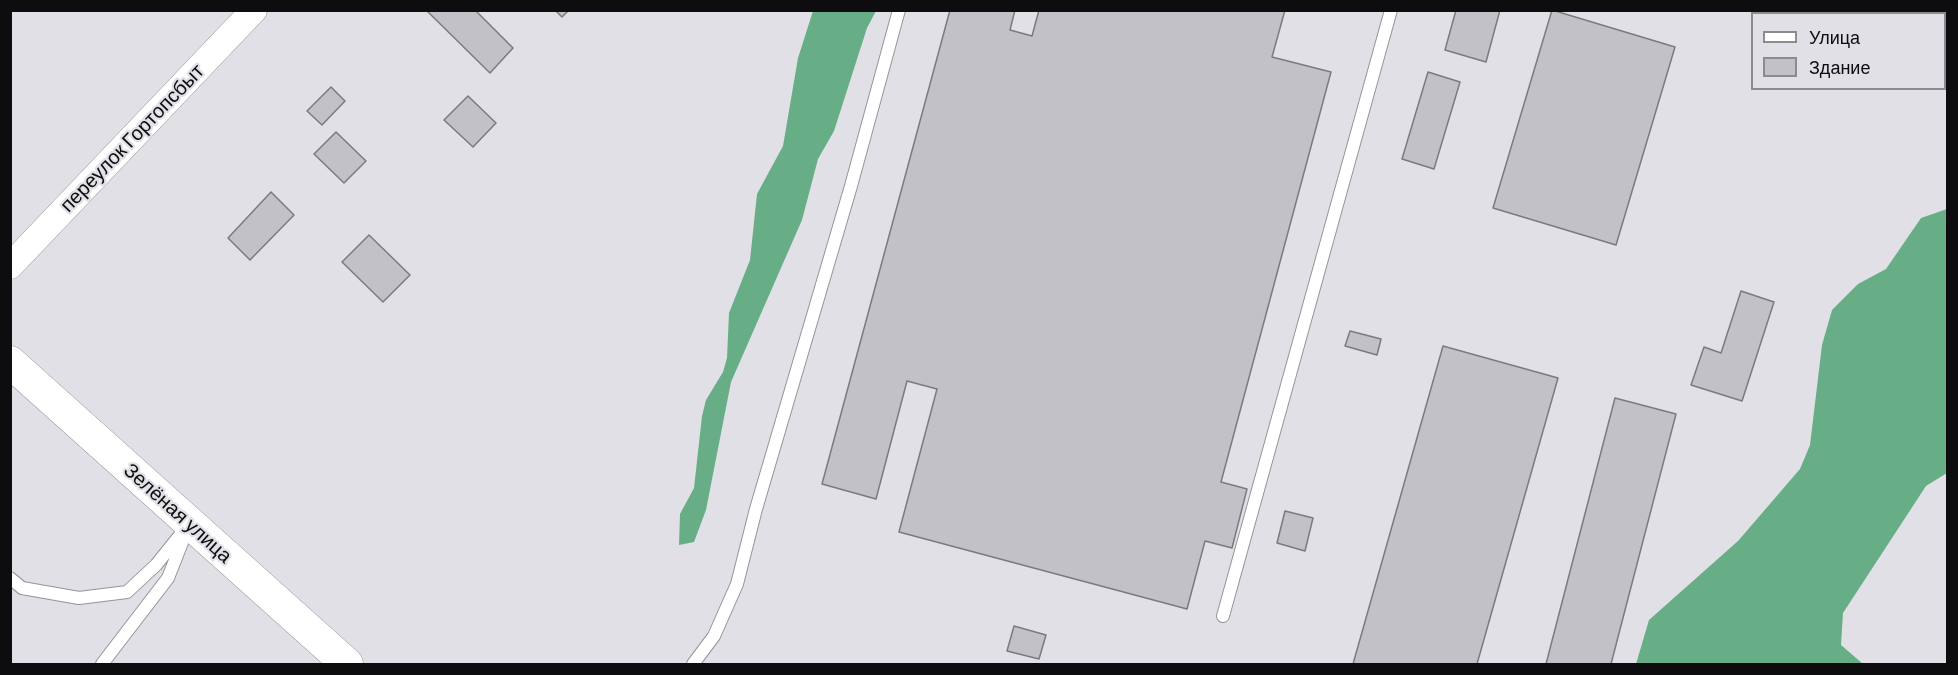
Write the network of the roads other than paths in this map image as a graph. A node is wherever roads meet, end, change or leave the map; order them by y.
1 (254, 10) edge
2 (899, 10) edge
3 (1391, 10) edge
4 (10, 266) edge
5 (10, 362) edge
6 (189, 523) junction
7 (10, 578) edge
8 (1223, 616) dead end
9 (102, 664) edge
10 (347, 664) edge
11 (693, 664) edge

1 - 4 street, переулок Гортопсбыт
2 - 11 lane
3 - 8 lane
5 - 6 street, Зелёная улица
6 - 7 lane
6 - 9 lane
6 - 10 street, Зелёная улица

